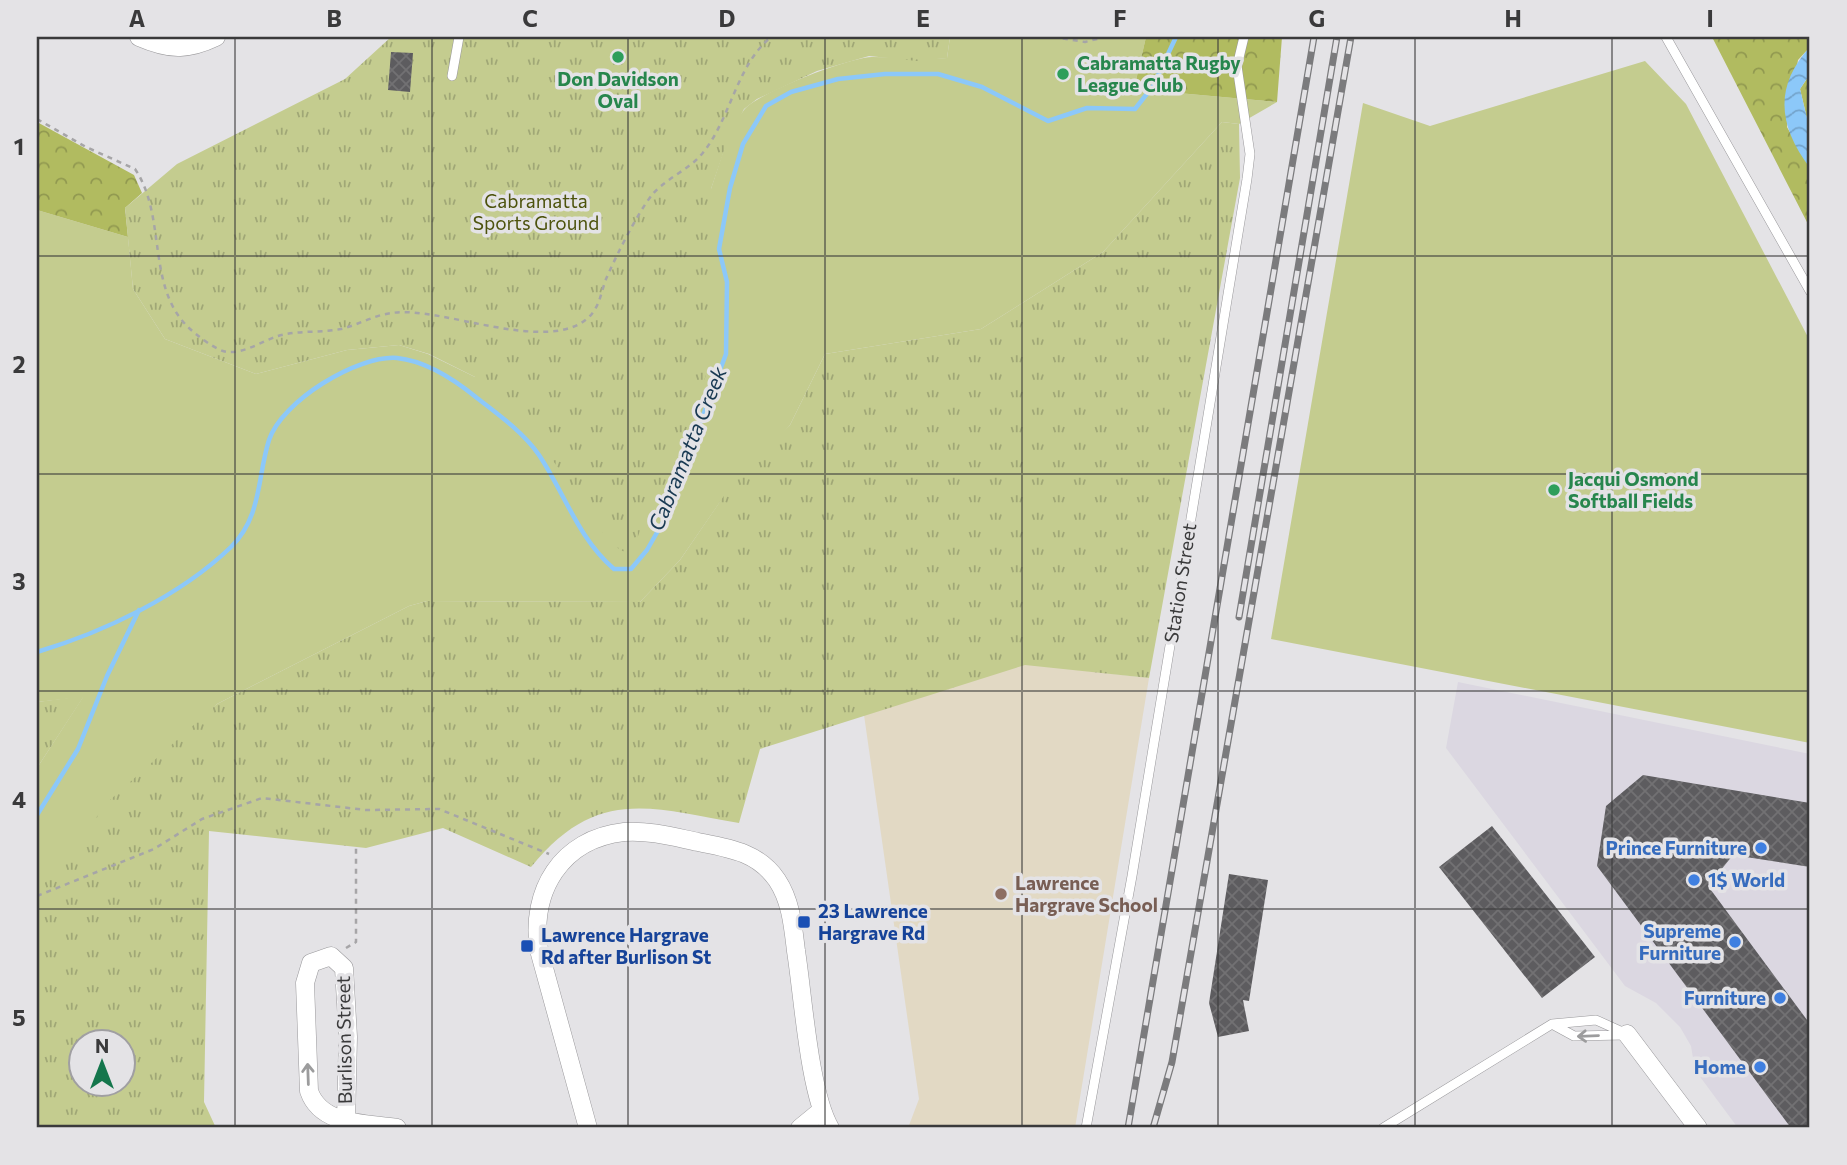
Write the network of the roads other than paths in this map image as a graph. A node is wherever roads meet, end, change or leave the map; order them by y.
1 (139, 37) edge
2 (216, 37) edge
3 (459, 37) edge
4 (1244, 37) edge
5 (1666, 37) edge
6 (452, 76) dead end
7 (1810, 291) edge
8 (1552, 1024) junction
9 (1627, 1034) junction
10 (822, 1110) junction
11 (346, 1120) junction
12 (584, 1127) edge
13 (397, 1128) edge
14 (800, 1128) edge
15 (830, 1128) edge
16 (1086, 1128) edge
17 (1383, 1128) edge
18 (1699, 1128) edge

1 - 2 street
3 - 6 lane
4 - 16 lane, Station Street
5 - 7 lane
8 - 9 lane
9 -> 8 lane
8 - 17 lane
9 - 18 street
10 - 12 street
10 - 14 street
10 - 15 street
11 -> 11 street, Burlison Street
11 - 13 street, Burlison Street

